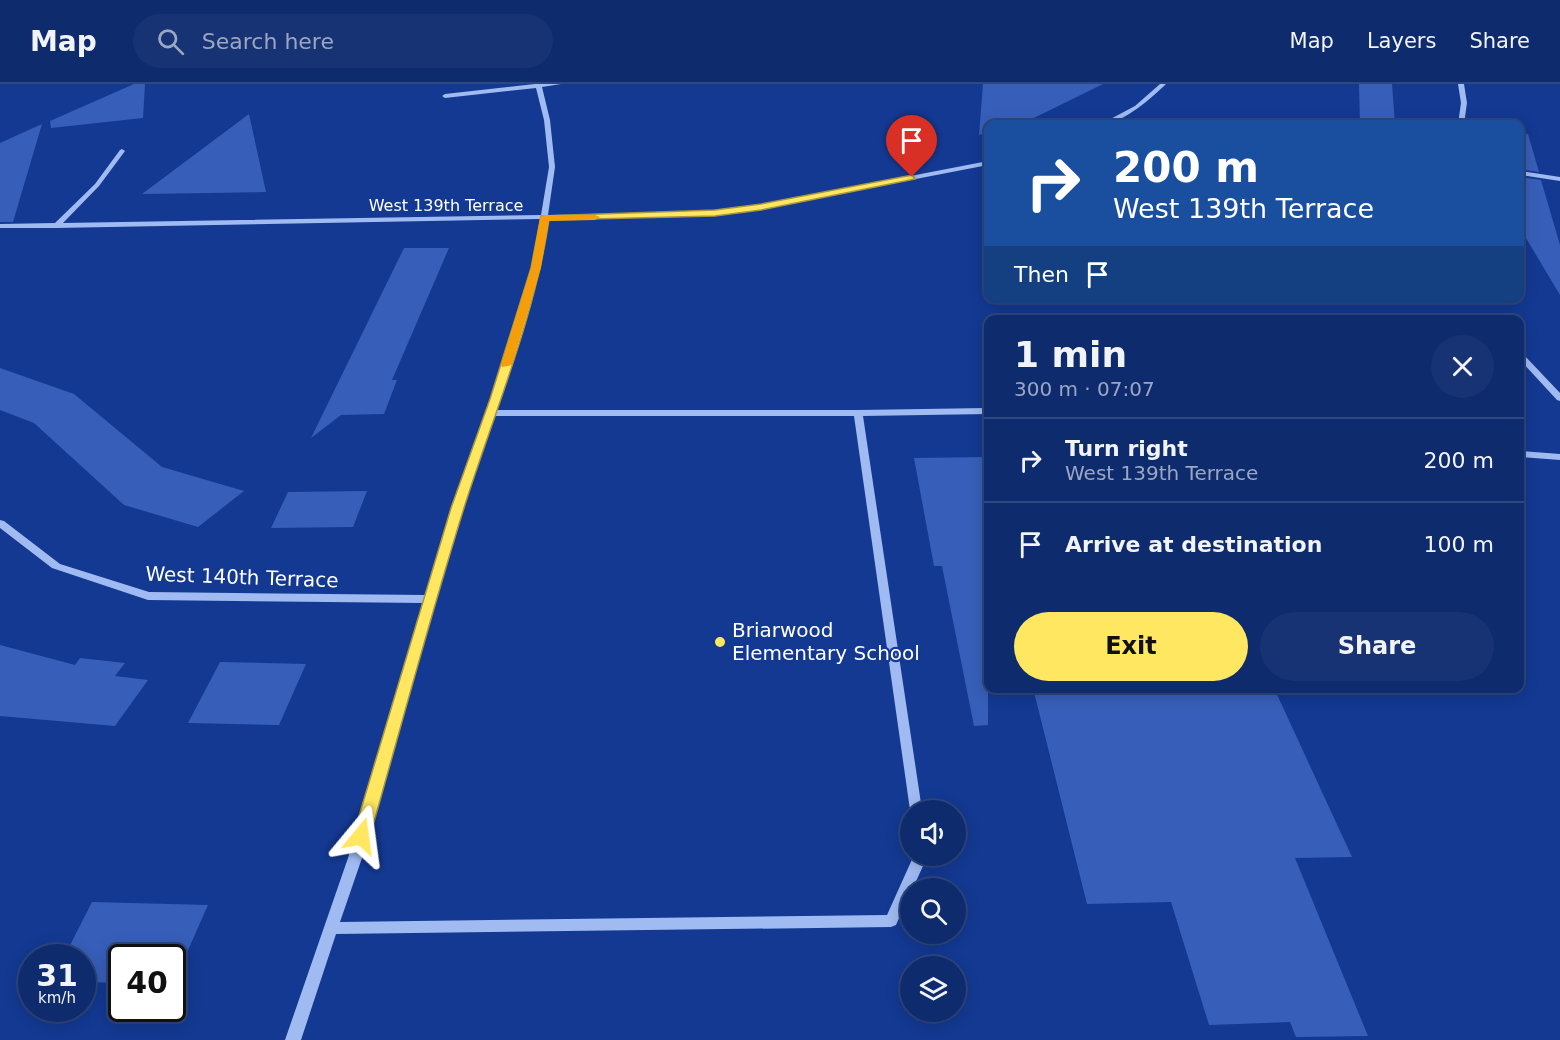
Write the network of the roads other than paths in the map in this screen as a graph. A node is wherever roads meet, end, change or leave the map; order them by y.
1 (558, 84) edge
2 (1163, 84) edge
3 (1461, 84) edge
4 (538, 85) edge
5 (445, 96) dead end
6 (1112, 120) edge
7 (1462, 120) edge
8 (122, 151) dead end
9 (984, 164) edge
10 (975, 165) junction
11 (984, 171) edge
12 (1524, 174) edge
13 (1560, 179) edge
14 (544, 218) junction
15 (0, 226) edge
16 (56, 226) junction
17 (1524, 360) edge
18 (1560, 398) edge
19 (984, 411) edge
20 (491, 413) junction
21 (858, 413) junction
22 (1524, 456) edge
23 (1560, 457) edge
24 (0, 523) edge
25 (430, 599) junction
26 (915, 800) edge
27 (916, 866) edge
28 (331, 928) junction
29 (293, 1040) edge

1 - 4 street
2 - 6 street
3 - 7 street
4 - 5 street
4 - 14 street
8 - 16 street
9 - 10 street, West 139th Terrace
10 - 11 street
10 - 14 street, West 139th Terrace
12 - 13 street
14 - 16 street, West 139th Terrace
14 - 20 street
15 - 16 street, West 139th Terrace
17 - 18 street
19 - 21 street
20 - 21 street
20 - 25 street
21 - 26 street
22 - 23 street
24 - 25 street, West 140th Terrace
25 - 28 street
27 - 28 street
28 - 29 street

